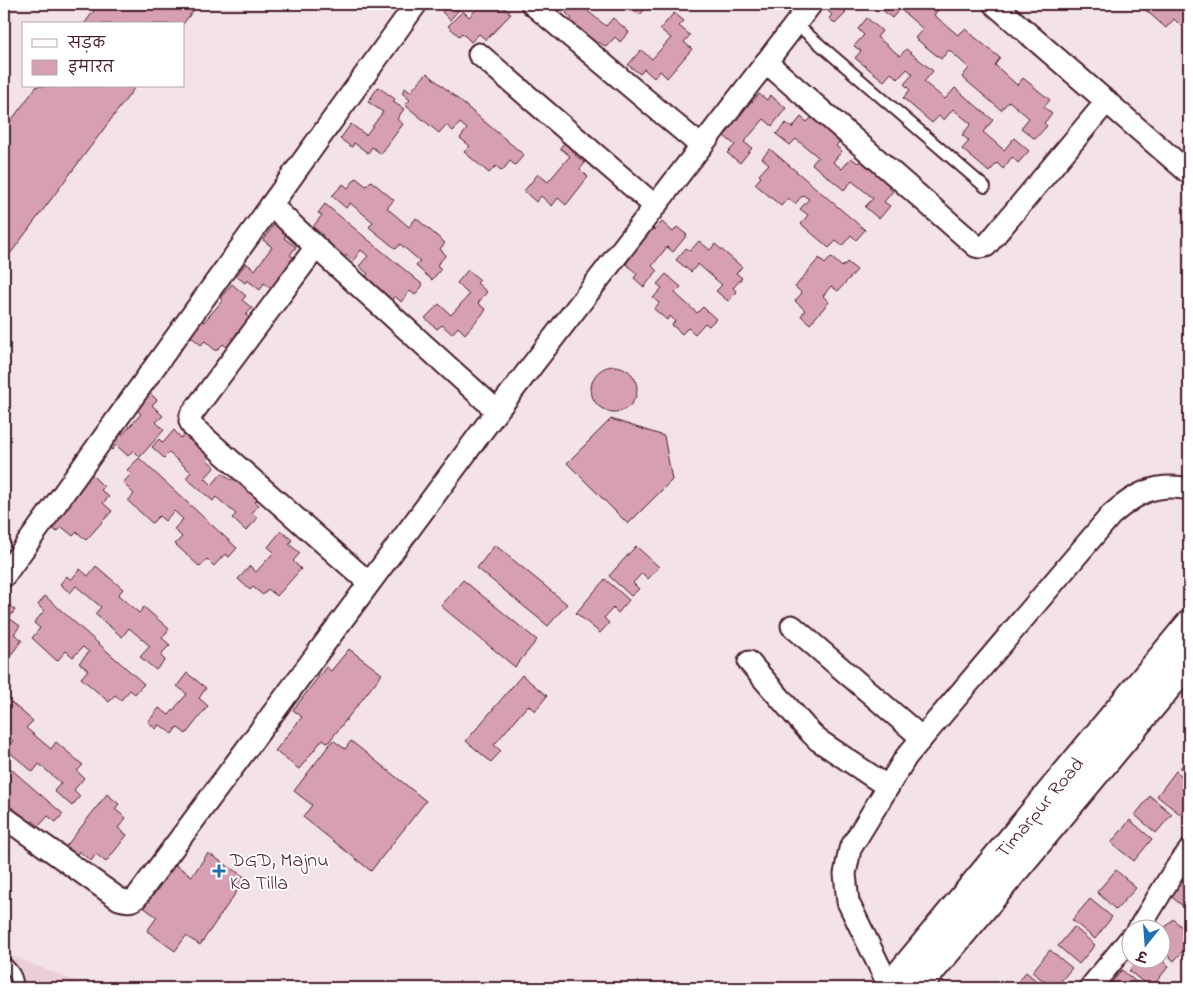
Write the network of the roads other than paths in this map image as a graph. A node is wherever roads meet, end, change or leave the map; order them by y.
1 (416, 4) edge
2 (532, 4) edge
3 (811, 4) edge
4 (994, 4) edge
5 (796, 24) junction
6 (479, 54) dead end
7 (766, 62) junction
8 (1107, 101) junction
9 (701, 146) junction
10 (1189, 173) edge
11 (985, 187) dead end
12 (271, 205) junction
13 (655, 206) junction
14 (316, 248) junction
15 (496, 411) junction
16 (1189, 488) edge
17 (4, 576) edge
18 (369, 583) junction
19 (1189, 624) edge
20 (792, 626) dead end
21 (750, 662) dead end
22 (1189, 662) edge
23 (922, 738) junction
24 (888, 787) junction
25 (4, 817) edge
26 (1189, 851) edge
27 (1144, 920) edge
28 (1120, 951) edge
29 (4, 962) edge
30 (18, 988) edge
31 (889, 988) edge
32 (917, 988) edge
33 (1090, 988) edge

1 - 12 street
2 - 9 street
3 - 5 street
4 - 8 street
5 - 7 street
5 - 11 lane
6 - 13 street
7 - 8 street
7 - 9 street
8 - 10 street
9 - 13 street
12 - 14 street
12 - 17 street
13 - 15 street
14 - 15 street
14 - 18 street
15 - 18 street
16 - 23 street
18 - 25 street
19 - 31 street, Timarpur Road
20 - 23 street
21 - 24 street
22 - 32 street, Timarpur Road
23 - 24 street
24 - 31 street
26 - 27 street
28 - 33 street
29 - 30 lane

